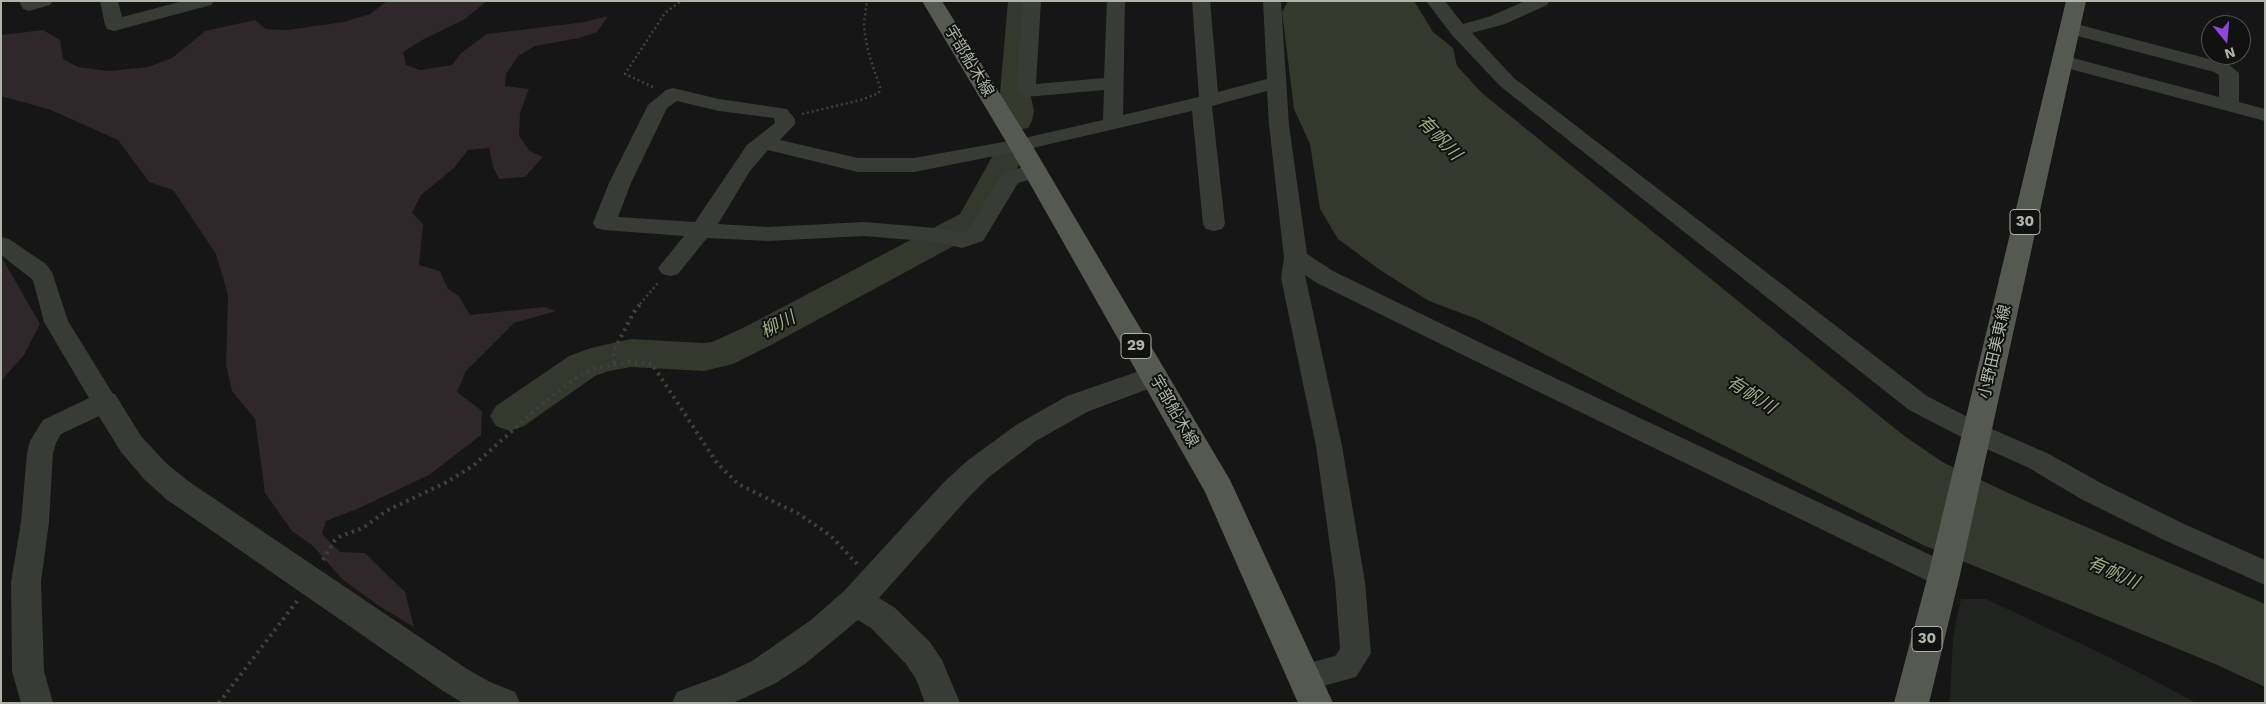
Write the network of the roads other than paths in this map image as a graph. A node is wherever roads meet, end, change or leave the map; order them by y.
1 (28, 1) edge
2 (44, 1) edge
3 (109, 1) edge
4 (205, 1) edge
5 (932, 1) edge
6 (1032, 1) edge
7 (1116, 1) edge
8 (1201, 1) edge
9 (1272, 1) edge
10 (1435, 1) edge
11 (1541, 1) edge
12 (2076, 1) edge
13 (2070, 28) junction
14 (1459, 32) junction
15 (2062, 61) junction
16 (1277, 82) junction
17 (1114, 83) junction
18 (1205, 101) junction
19 (2229, 106) junction
20 (2265, 115) edge
21 (1113, 122) junction
22 (764, 142) junction
23 (1020, 145) junction
24 (1034, 171) junction
25 (1214, 224) dead end
26 (701, 230) junction
27 (1, 244) edge
28 (1296, 258) junction
29 (670, 268) road end
30 (1154, 376) junction
31 (105, 402) junction
32 (1975, 438) junction
33 (2265, 573) edge
34 (1944, 575) junction
35 (856, 601) junction
36 (1305, 677) junction
37 (37, 703) edge
38 (502, 703) edge
39 (688, 703) edge
40 (943, 703) edge
41 (1316, 703) edge
42 (1911, 703) edge

1 - 2 street
3 - 4 street
5 - 23 main road, 宇部船木線 / 29
6 - 17 street
7 - 17 street
8 - 18 street
9 - 16 street
10 - 14 street
11 - 14 street
12 - 13 main road, 小野田美東線 / 30
13 - 15 main road, 小野田美東線 / 30
13 - 19 street
14 - 32 street
15 - 19 street
15 - 32 main road, 小野田美東線 / 30
16 - 18 street
16 - 28 street
17 - 21 street
18 - 21 street
18 - 25 street
19 - 20 street
21 - 23 street
22 - 23 street
22 - 26 street
22 - 26 street
23 - 24 main road, 宇部船木線 / 29
24 - 26 street
24 - 30 main road, 宇部船木線 / 29
26 - 29 street
27 - 31 street
28 - 34 street
28 - 36 street
30 - 35 street
30 - 36 main road, 宇部船木線 / 29
31 - 37 street
31 - 38 street
32 - 33 street
32 - 34 main road, 小野田美東線 / 30
34 - 42 main road, 小野田美東線 / 30
35 - 39 street
35 - 40 street
36 - 41 main road, 宇部船木線 / 29

